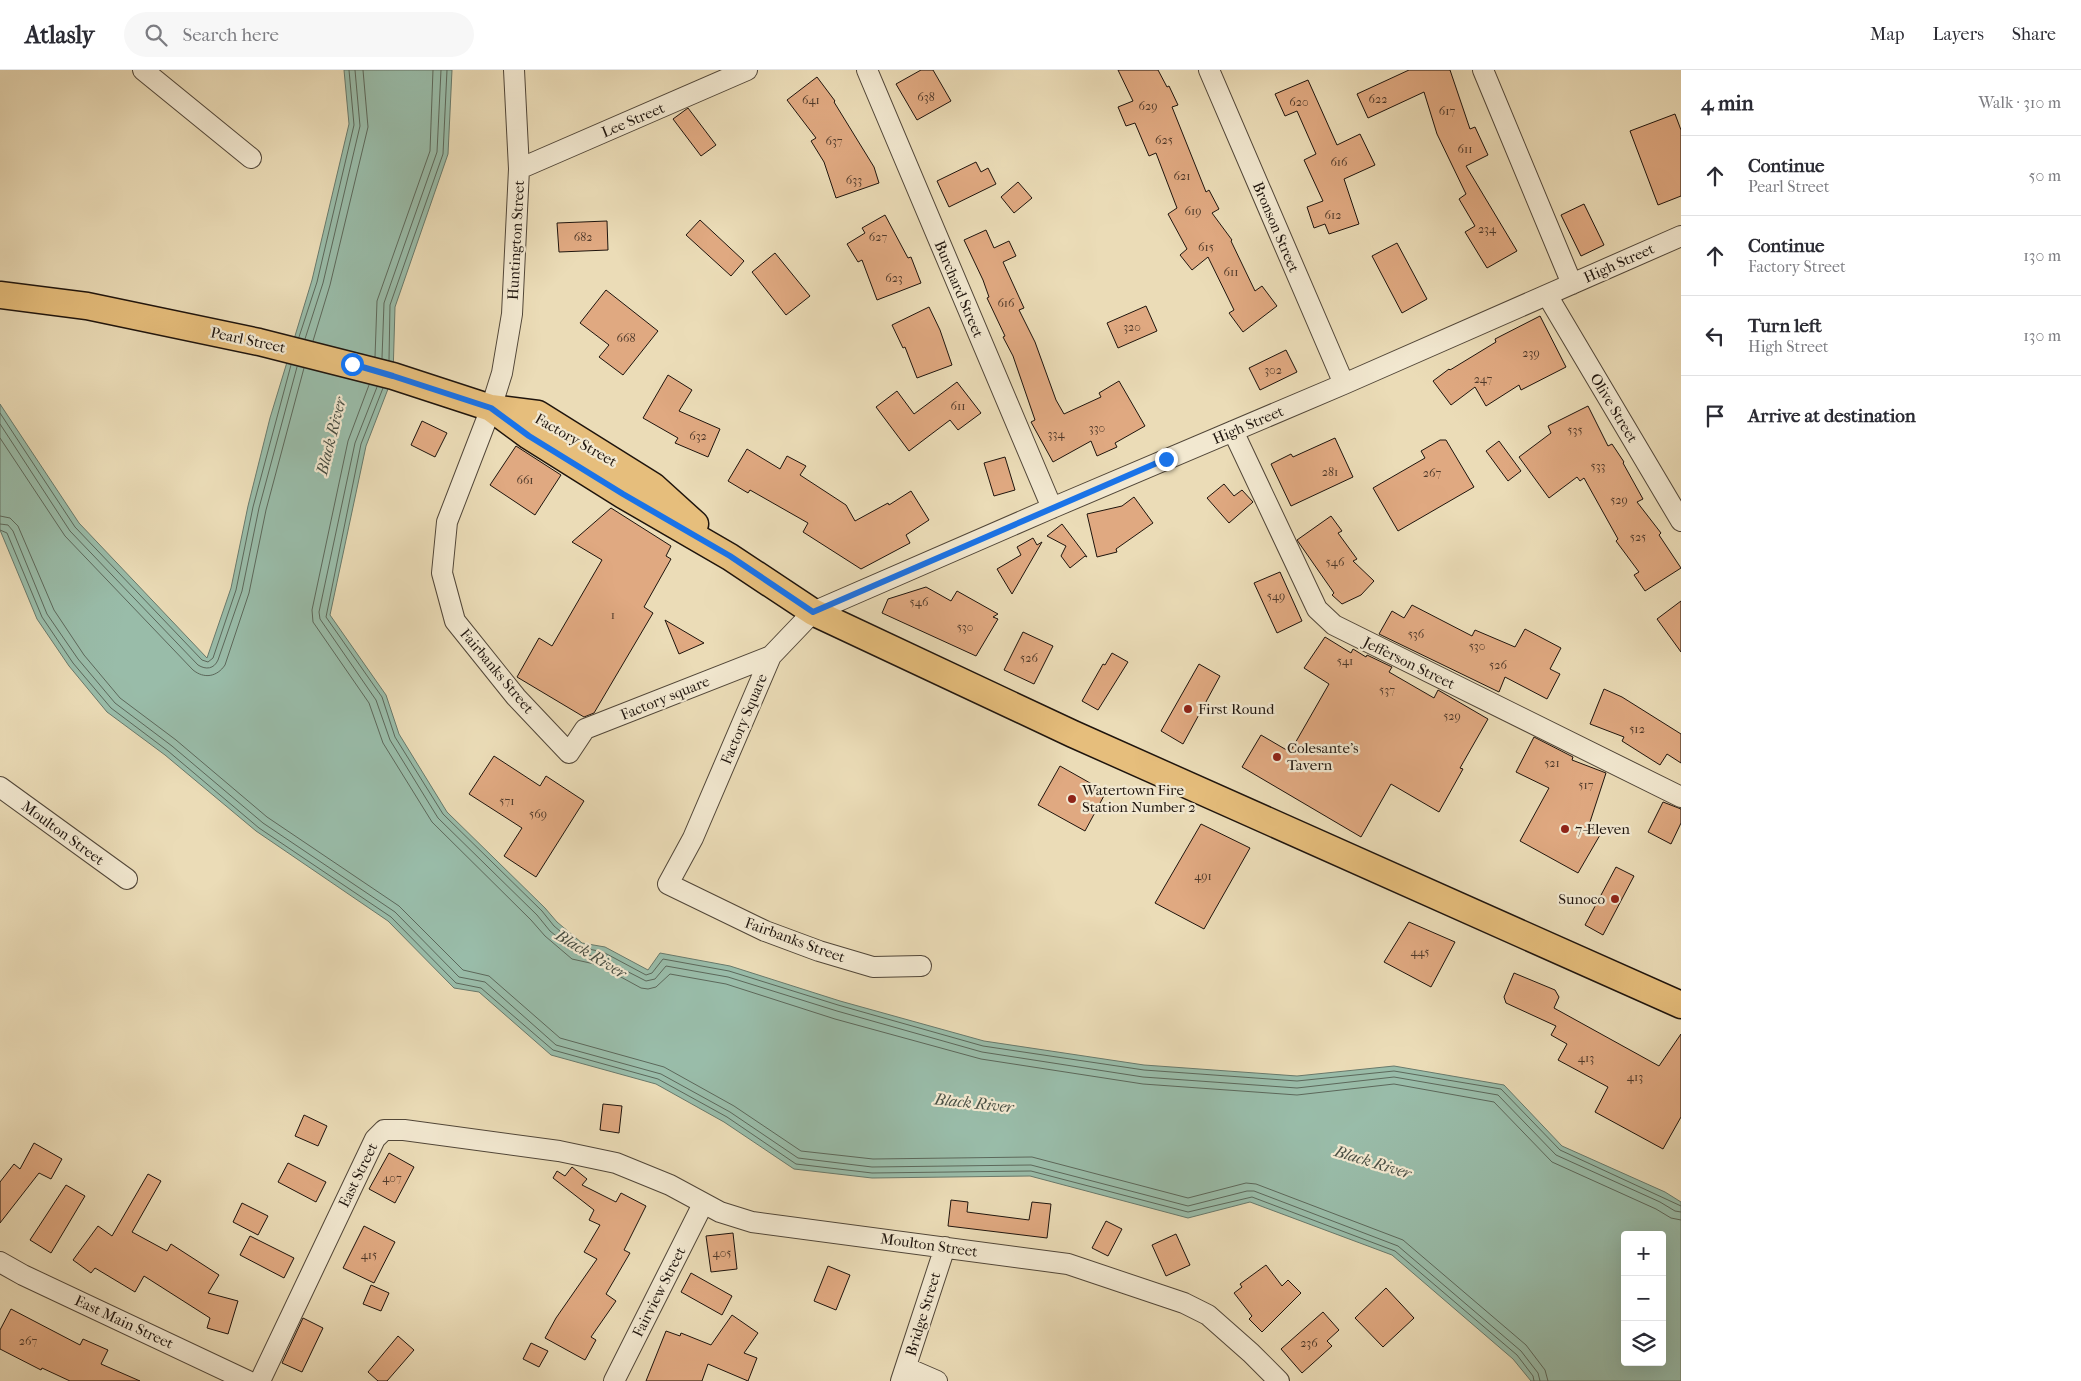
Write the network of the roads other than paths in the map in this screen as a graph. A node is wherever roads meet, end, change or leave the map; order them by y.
1 (143, 70) edge
2 (514, 70) edge
3 (747, 70) edge
4 (867, 70) edge
5 (1208, 70) edge
6 (1483, 70) edge
7 (251, 158) dead end
8 (519, 169) junction
9 (1681, 236) edge
10 (1572, 284) junction
11 (0, 295) edge
12 (1547, 295) junction
13 (1344, 384) junction
14 (491, 408) junction
15 (1234, 431) junction
16 (1052, 508) junction
17 (1681, 521) edge
18 (813, 612) junction
19 (771, 656) junction
20 (569, 753) joint
21 (0, 787) edge
22 (1681, 797) edge
23 (693, 838) joint
24 (127, 879) dead end
25 (921, 966) dead end
26 (1680, 1003) edge
27 (559, 1151) joint
28 (703, 1204) junction
29 (944, 1247) junction
30 (0, 1262) edge
31 (904, 1374) edge
32 (248, 1381) edge
33 (260, 1381) edge
34 (614, 1381) edge
35 (937, 1381) edge
36 (1278, 1381) edge

1 - 7 street
2 - 8 street, Huntington Street
3 - 8 street, Lee Street
4 - 16 street, Burchard Street
5 - 13 street, Bronson Street
6 - 10 street
8 - 14 street, Huntington Street
9 - 10 street, High Street
10 - 12 street, High Street
11 - 14 main road, Pearl Street
12 - 13 street, High Street
12 - 17 street, Olive Street
13 - 15 street, High Street
14 - 18 main road, Factory Street
14 - 20 street, Fairbanks Street
15 - 16 street, High Street
15 - 22 street, Jefferson Street
16 - 18 street, High Street
18 - 19 street, Factory Square
18 - 26 main road, Factory Street
19 - 20 street, Factory square
19 - 23 street, Factory Square
21 - 24 street, Moulton Street
23 - 25 street, Fairbanks Street
27 - 28 street, Moulton Street
27 - 33 street, East Street
28 - 29 street, Moulton Street
28 - 34 street, Fairview Street
29 - 31 street, Bridge Street
29 - 36 street, Moulton Street
30 - 32 street, East Main Street
31 - 35 street

